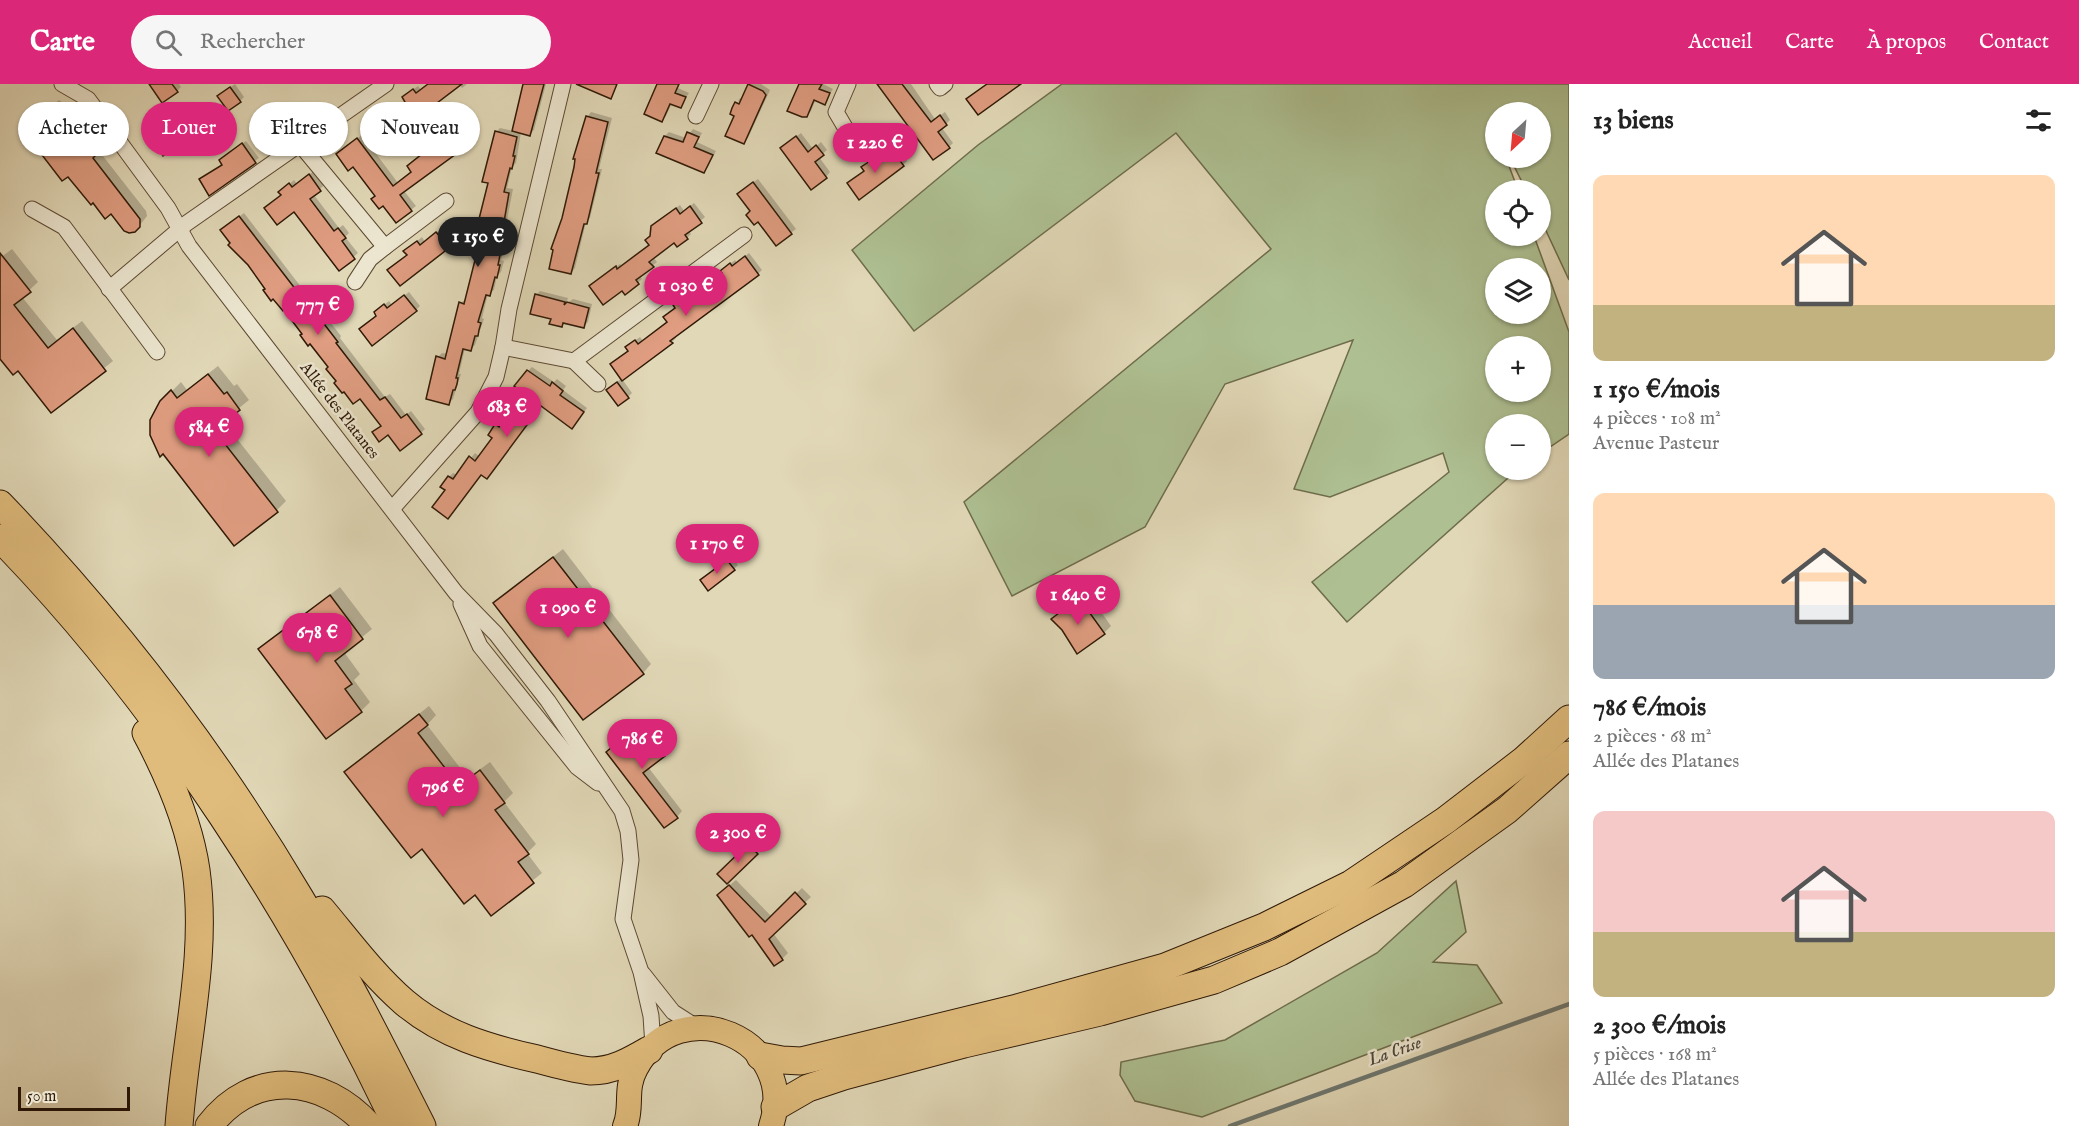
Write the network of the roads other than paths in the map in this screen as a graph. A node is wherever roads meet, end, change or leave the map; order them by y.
1 (62, 84) edge
2 (386, 84) edge
3 (563, 84) edge
4 (711, 84) edge
5 (848, 84) edge
6 (937, 84) edge
7 (945, 84) edge
8 (348, 110) edge
9 (696, 116) dead end
10 (849, 134) dead end
11 (281, 156) edge
12 (310, 156) edge
13 (446, 201) dead end
14 (32, 209) dead end
15 (181, 228) junction
16 (744, 235) dead end
17 (385, 247) junction
18 (355, 282) dead end
19 (109, 289) junction
20 (503, 347) junction
21 (157, 352) dead end
22 (574, 361) junction
23 (598, 384) dead end
24 (0, 504) edge
25 (392, 509) junction
26 (0, 538) edge
27 (105, 658) junction
28 (1569, 718) edge
29 (1569, 755) edge
30 (271, 850) junction
31 (641, 972) junction
32 (698, 1028) junction
33 (651, 1048) junction
34 (760, 1056) junction
35 (773, 1117) edge
36 (628, 1124) edge
37 (179, 1126) edge
38 (209, 1126) edge
39 (369, 1126) edge
40 (397, 1126) edge
41 (422, 1126) edge

1 - 15 street, Allée des Platanes
2 - 8 street
3 - 20 street
4 - 9 street
5 - 10 street
6 - 7 street
11 - 15 street
12 - 17 street
13 - 17 street
14 - 19 street
15 - 19 street
15 - 25 street, Allée des Platanes
16 - 22 street
17 - 18 street
19 - 21 street
20 - 22 street
20 - 25 street
22 - 23 street
24 - 30 highway
25 - 31 street, Allée des Platanes
26 - 27 highway
27 - 37 highway
27 - 40 highway
28 - 34 highway
29 - 35 highway
30 - 33 highway
30 - 41 highway
31 - 32 street, Allée des Platanes
31 - 33 street, Allée des Platanes
32 - 33 main road
32 - 34 main road
33 - 36 main road
34 - 35 main road
38 - 39 highway

